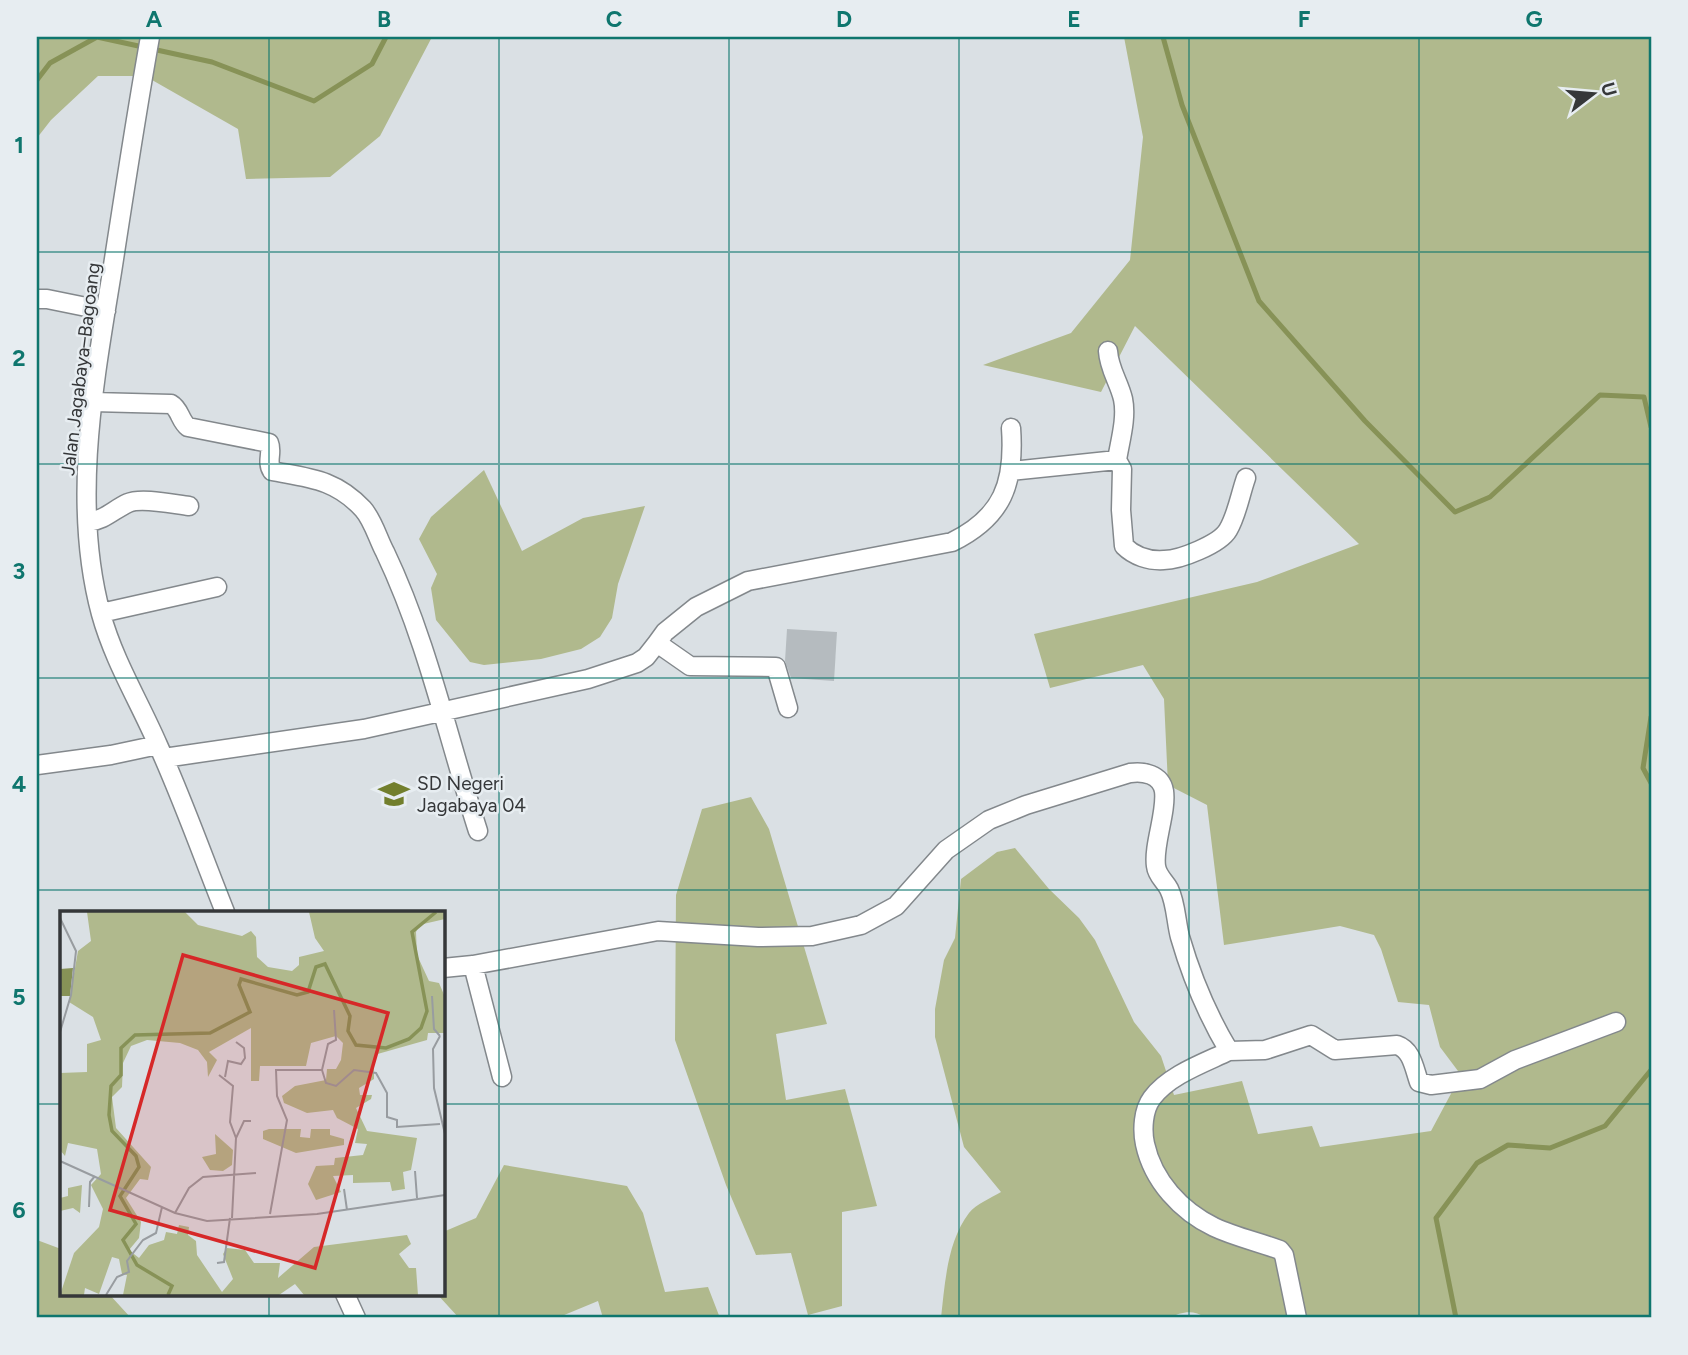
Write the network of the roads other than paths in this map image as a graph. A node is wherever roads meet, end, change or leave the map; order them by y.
1 (150, 37) edge
2 (37, 299) edge
3 (106, 311) junction
4 (1108, 352) dead end
5 (93, 402) junction
6 (1011, 428) dead end
7 (1117, 460) junction
8 (1011, 471) junction
9 (1246, 478) dead end
10 (189, 506) dead end
11 (88, 522) junction
12 (217, 587) dead end
13 (101, 613) junction
14 (657, 643) junction
15 (788, 708) dead end
16 (443, 711) junction
17 (161, 752) junction
18 (37, 765) edge
19 (478, 831) dead end
20 (225, 911) edge
21 (473, 965) junction
22 (444, 968) edge
23 (1616, 1023) dead end
24 (1229, 1051) junction
25 (502, 1077) dead end
26 (346, 1296) edge
27 (356, 1318) edge
28 (1297, 1318) edge

1 - 3 street, Jalan Jagabaya–Bagoang
2 - 3 street
3 - 5 street, Jalan Jagabaya–Bagoang
4 - 7 street
5 - 11 street, Jalan Jagabaya–Bagoang
5 - 16 street
6 - 8 street
7 - 8 street
7 - 9 street
8 - 14 street
10 - 11 street
11 - 13 street, Jalan Jagabaya–Bagoang
12 - 13 street
13 - 17 street, Jalan Jagabaya–Bagoang
14 - 15 street
14 - 16 street
16 - 17 street
16 - 19 street
17 - 18 street
17 - 20 street, Jalan Jagabaya–Bagoang
21 - 22 street
21 - 24 street
21 - 25 street
23 - 24 street
24 - 28 street
26 - 27 street

